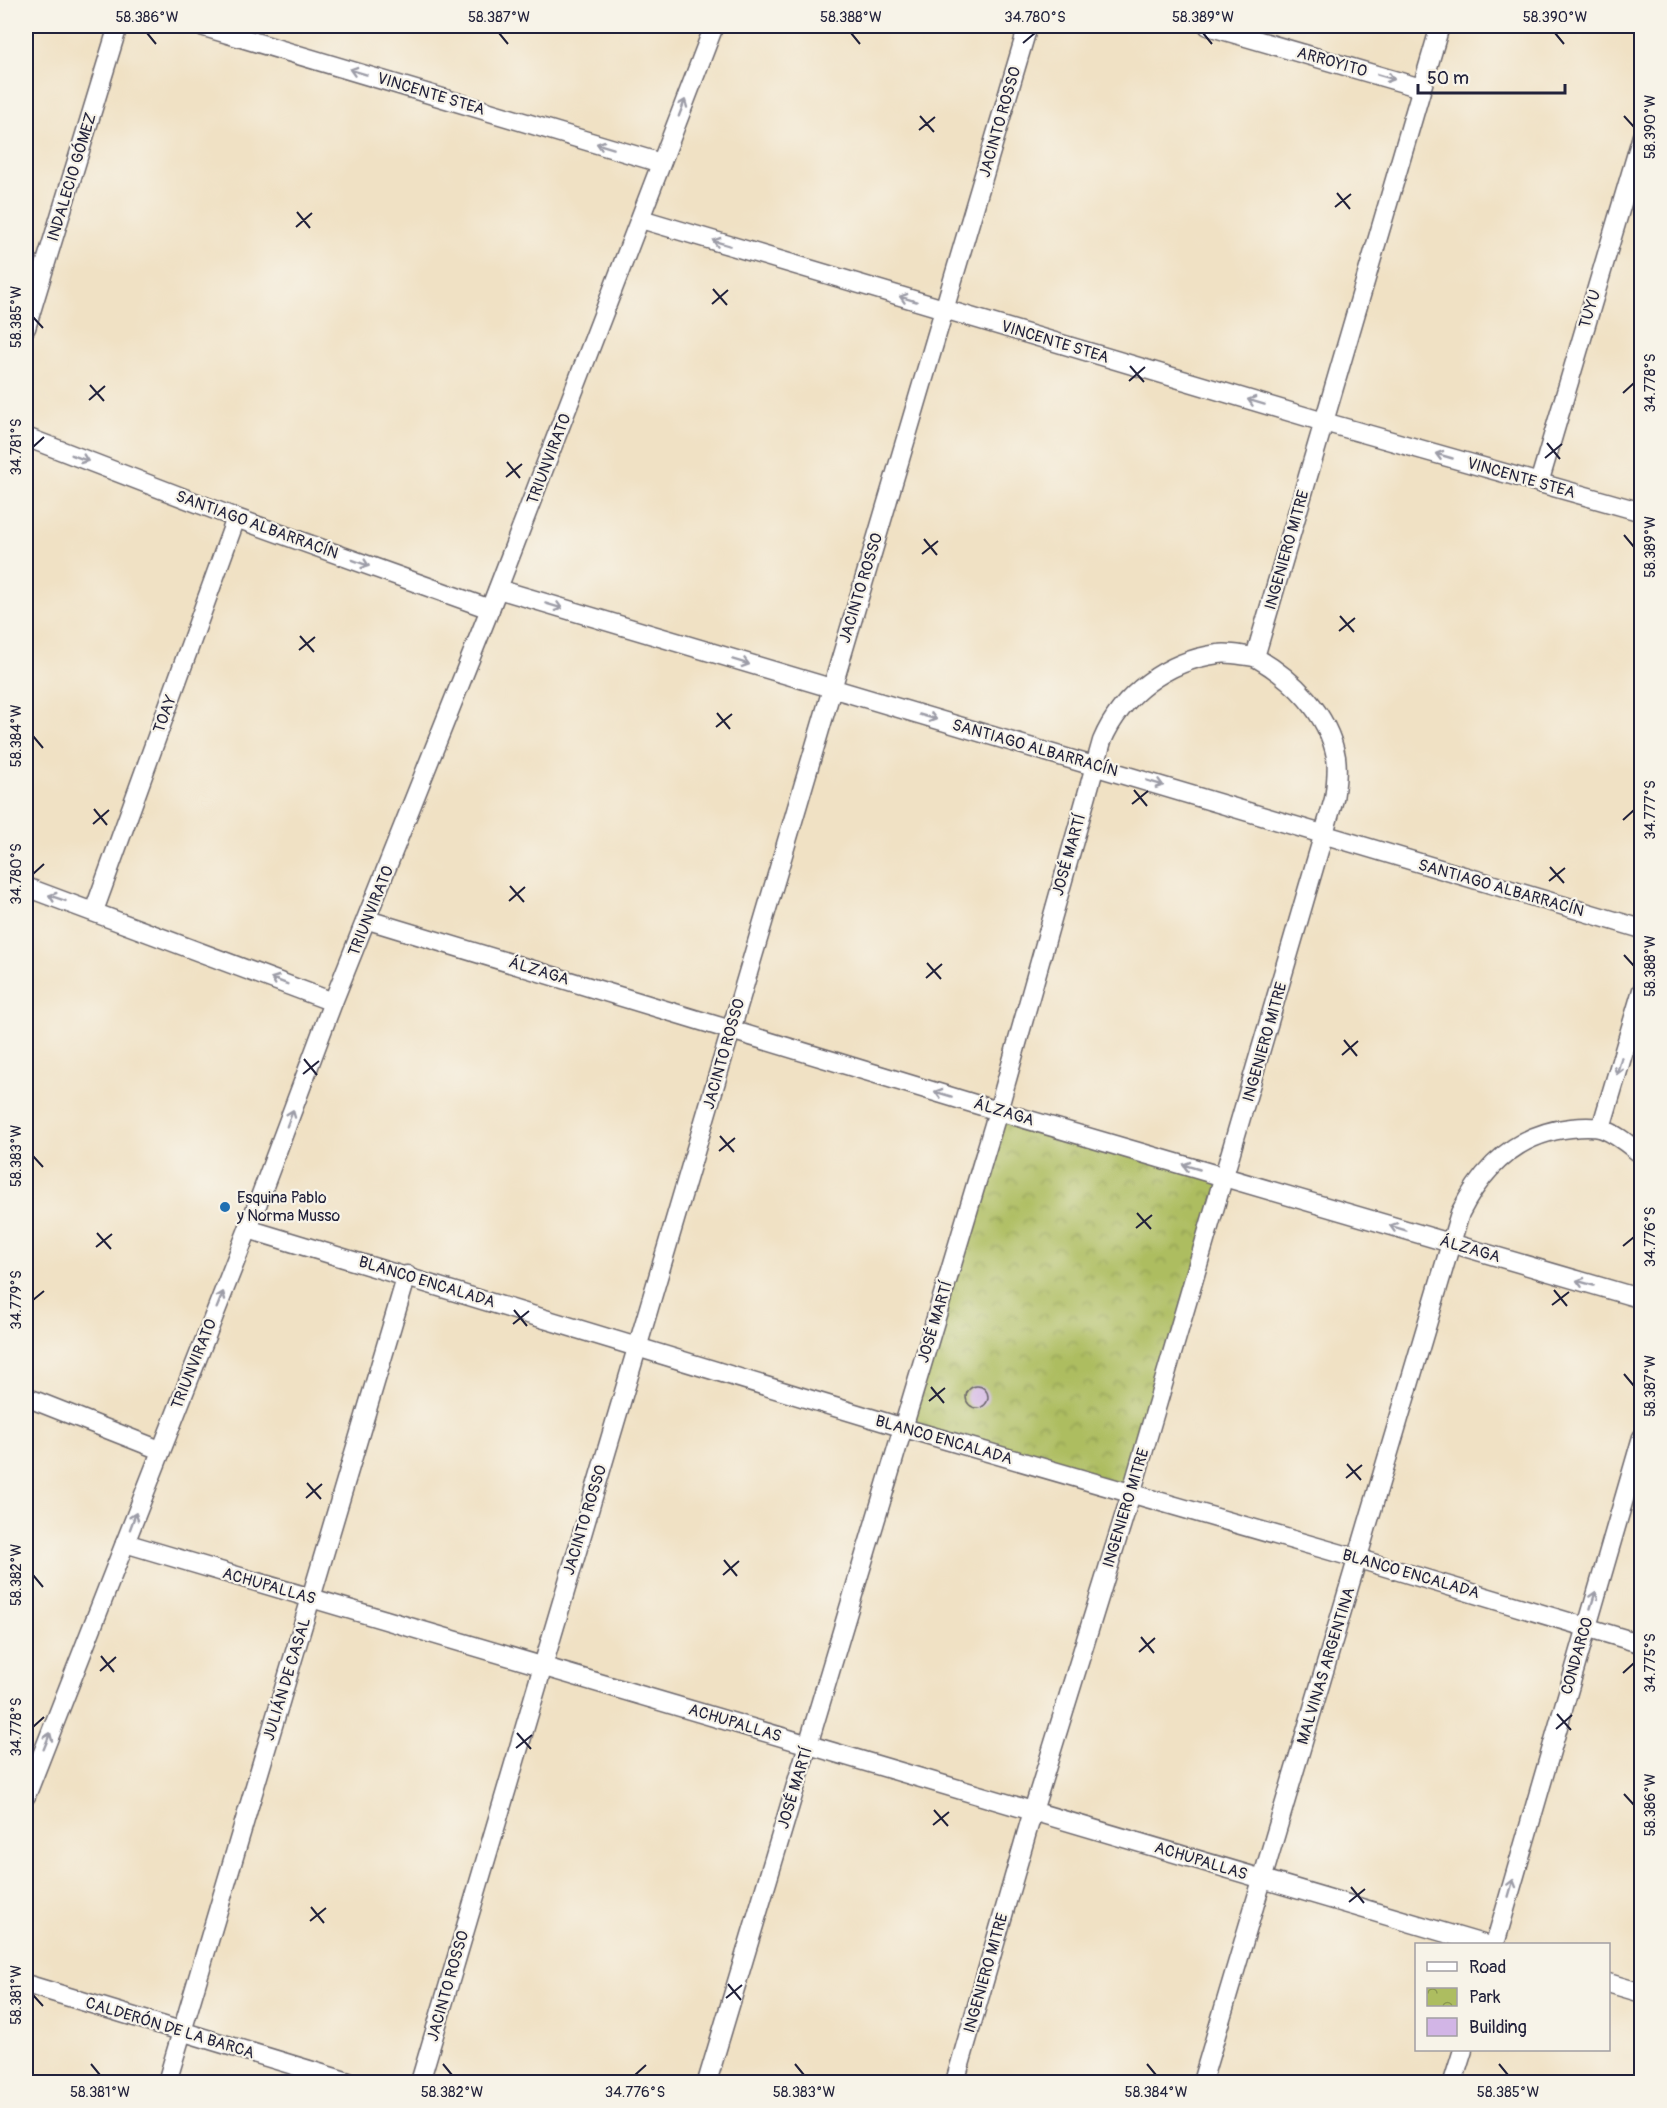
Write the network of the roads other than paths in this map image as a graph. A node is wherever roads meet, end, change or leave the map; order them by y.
1 (118, 26) edge
2 (201, 26) edge
3 (714, 26) edge
4 (1028, 26) edge
5 (1209, 26) edge
6 (1440, 26) edge
7 (1421, 88) junction
8 (1641, 136) edge
9 (661, 163) junction
10 (641, 219) junction
11 (946, 310) junction
12 (26, 328) edge
13 (1324, 422) junction
14 (26, 437) edge
15 (1539, 483) junction
16 (1641, 512) edge
17 (236, 518) junction
18 (498, 589) junction
19 (490, 609) junction
20 (1255, 657) junction
21 (831, 689) junction
22 (1094, 764) junction
23 (1325, 836) junction
24 (26, 886) edge
25 (94, 911) junction
26 (368, 920) junction
27 (1641, 929) edge
28 (1641, 990) edge
29 (333, 1002) junction
30 (732, 1029) junction
31 (998, 1111) junction
32 (1601, 1128) junction
33 (1641, 1155) edge
34 (1225, 1177) junction
35 (248, 1229) junction
36 (1450, 1244) junction
37 (407, 1275) junction
38 (1641, 1299) edge
39 (637, 1348) junction
40 (26, 1397) edge
41 (904, 1428) junction
42 (1641, 1437) edge
43 (160, 1450) junction
44 (1131, 1494) junction
45 (125, 1544) junction
46 (1359, 1559) junction
47 (311, 1598) junction
48 (1586, 1626) junction
49 (1641, 1644) edge
50 (542, 1665) junction
51 (808, 1744) junction
52 (26, 1796) edge
53 (1033, 1810) junction
54 (1261, 1879) junction
55 (1480, 1943) edge
56 (1495, 1943) edge
57 (26, 1984) edge
58 (1610, 1984) edge
59 (1641, 1993) edge
60 (182, 2032) junction
61 (1462, 2051) edge
62 (167, 2082) edge
63 (349, 2082) edge
64 (420, 2082) edge
65 (707, 2082) edge
66 (955, 2082) edge
67 (1202, 2082) edge
68 (1453, 2082) edge

1 - 12 street, INDALECIO GÓMEZ
9 -> 2 street, VINCENTE STEA
9 -> 3 street, TRIUNVIRATO
4 - 11 street, JACINTO ROSSO
5 -> 7 street, ARROYITO
6 - 7 street, INGENIERO MITRE
7 - 13 street, INGENIERO MITRE
8 - 15 street, TUYU
9 - 10 street, TRIUNVIRATO
11 -> 10 street, VINCENTE STEA
10 - 18 street, TRIUNVIRATO
13 -> 11 street, VINCENTE STEA
11 - 21 street, JACINTO ROSSO
15 -> 13 street, VINCENTE STEA
13 - 20 street, INGENIERO MITRE
14 -> 17 street, SANTIAGO ALBARRACÍN
15 - 16 street, VINCENTE STEA
17 -> 19 street, SANTIAGO ALBARRACÍN
17 - 25 street, TOAY
18 - 19 street, TRIUNVIRATO
18 -> 21 street, SANTIAGO ALBARRACÍN
19 - 26 street, TRIUNVIRATO
20 - 22 street, JOSÉ MARTÍ
20 - 23 street, INGENIERO MITRE
21 -> 22 street, SANTIAGO ALBARRACÍN
21 - 30 street, JACINTO ROSSO
22 -> 23 street, SANTIAGO ALBARRACÍN
22 - 31 street, JOSÉ MARTÍ
23 - 27 street, SANTIAGO ALBARRACÍN
23 - 34 street, INGENIERO MITRE
25 -> 24 street
29 -> 25 street
26 - 29 street, TRIUNVIRATO
26 - 30 street, ÁLZAGA
28 -> 32 street
35 -> 29 street, TRIUNVIRATO
31 -> 30 street, ÁLZAGA
30 - 39 street, JACINTO ROSSO
34 -> 31 street, ÁLZAGA
31 - 41 street, JOSÉ MARTÍ
32 - 33 street
32 - 36 street, MALVINAS ARGENTINA
36 -> 34 street, ÁLZAGA
34 - 44 street, INGENIERO MITRE
35 - 37 street, BLANCO ENCALADA
43 -> 35 street, TRIUNVIRATO
38 -> 36 street, ÁLZAGA
36 - 46 street, MALVINAS ARGENTINA
37 - 39 street, BLANCO ENCALADA
37 - 47 street, JULIÁN DE CASAL
39 - 41 street, BLANCO ENCALADA
39 - 50 street, JACINTO ROSSO
40 - 43 street
41 - 44 street, BLANCO ENCALADA
41 - 51 street, JOSÉ MARTÍ
48 -> 42 street, CONDARCO
45 -> 43 street, TRIUNVIRATO
44 - 46 street, BLANCO ENCALADA
44 - 53 street, INGENIERO MITRE
45 - 47 street, ACHUPALLAS
52 -> 45 street, TRIUNVIRATO
46 - 48 street, BLANCO ENCALADA
46 - 54 street, MALVINAS ARGENTINA
47 - 50 street, ACHUPALLAS
47 - 60 street, JULIÁN DE CASAL
48 - 49 street, BLANCO ENCALADA
56 -> 48 street, CONDARCO
50 - 51 street, ACHUPALLAS
50 - 64 street, JACINTO ROSSO
51 - 53 street, ACHUPALLAS
51 - 65 street, JOSÉ MARTÍ
53 - 54 street, ACHUPALLAS
53 - 66 street, INGENIERO MITRE
54 - 55 street, ACHUPALLAS
54 - 67 street, MALVINAS ARGENTINA
57 - 60 street, CALDERÓN DE LA BARCA
58 - 59 street
60 - 62 street, JULIÁN DE CASAL
60 - 63 street, CALDERÓN DE LA BARCA
61 - 68 street

